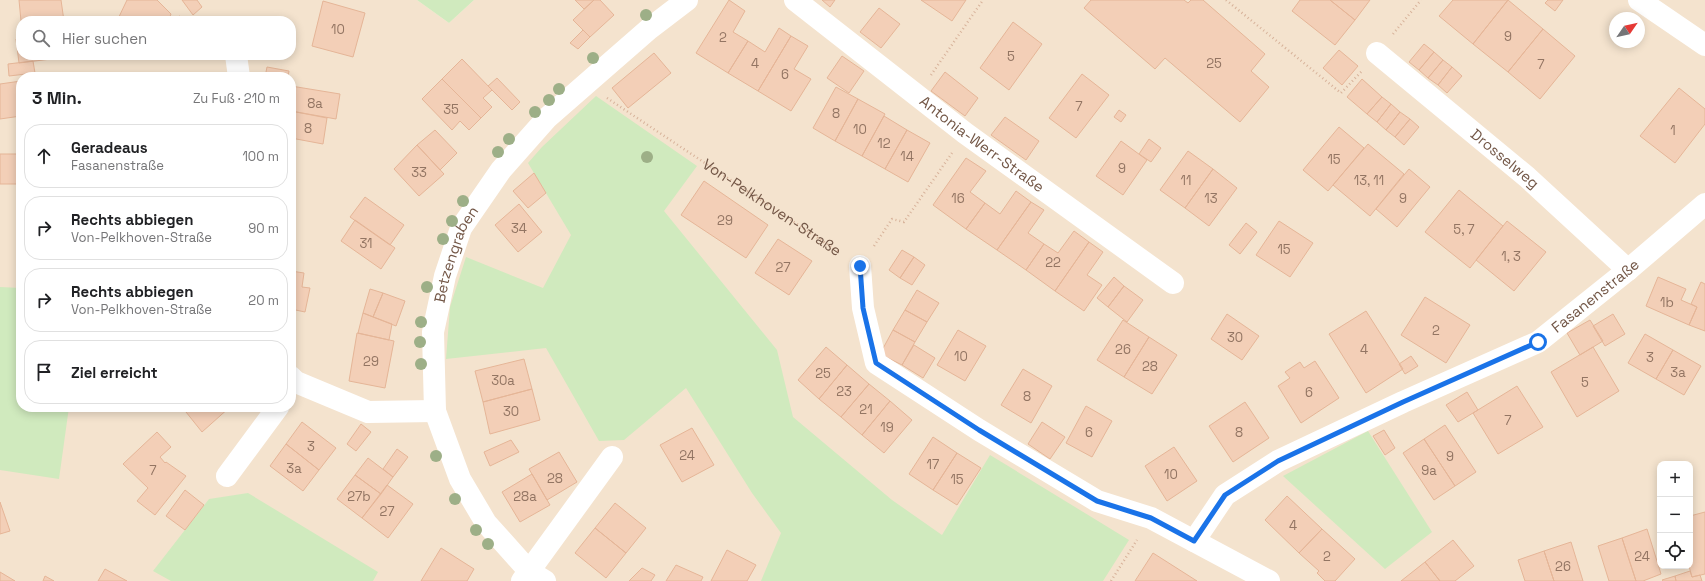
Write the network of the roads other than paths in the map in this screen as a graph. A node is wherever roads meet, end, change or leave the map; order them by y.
1 (686, 0) edge
2 (795, 0) edge
3 (1639, 0) edge
4 (1705, 45) edge
5 (1378, 53) dead end
6 (237, 60) edge
7 (238, 72) edge
8 (1705, 204) edge
9 (860, 266) road end
10 (1628, 270) junction
11 (1173, 283) dead end
12 (296, 384) edge
13 (435, 411) junction
14 (274, 412) edge
15 (612, 457) dead end
16 (227, 476) dead end
17 (1194, 541) junction
18 (532, 578) edge
19 (1269, 581) edge

1 - 13 street, Betzengraben
2 - 11 street, Antonia-Werr-Straße
3 - 4 street
5 - 10 street, Drosselweg
6 - 7 street
8 - 10 street, Fasanenstraße
9 - 17 street
10 - 17 street, Fasanenstraße
12 - 13 street
13 - 18 street, Betzengraben
14 - 16 street
15 - 18 street, Betzengraben
17 - 19 street

